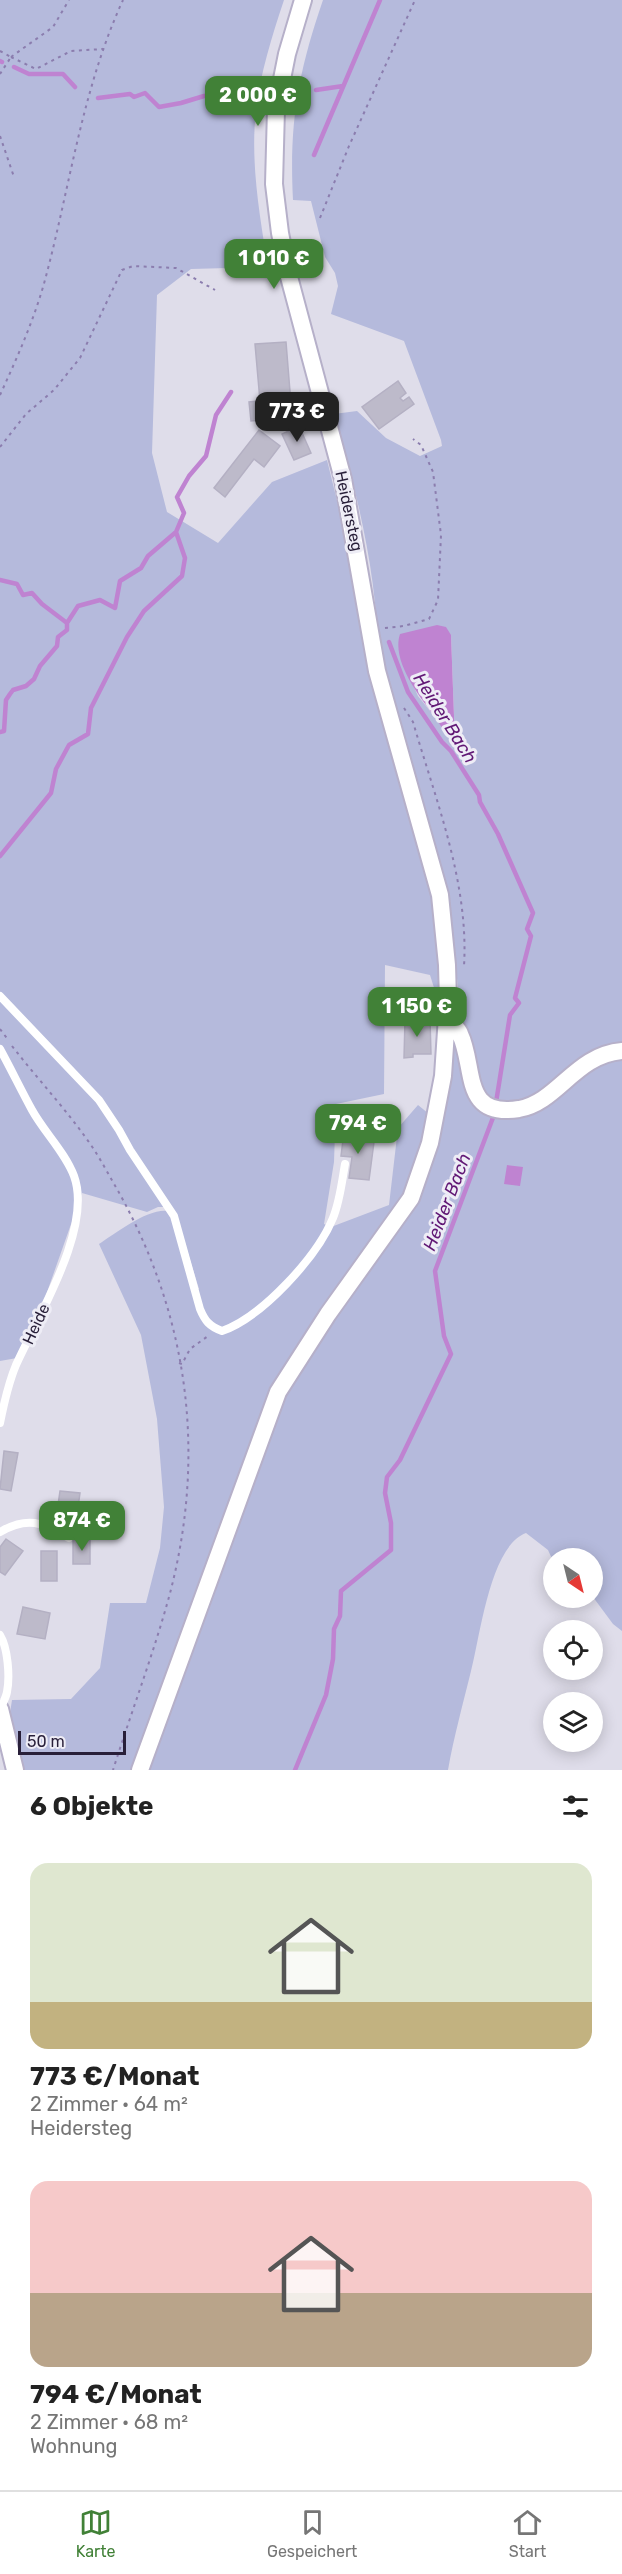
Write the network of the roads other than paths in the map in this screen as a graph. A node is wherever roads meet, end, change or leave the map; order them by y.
1 (303, 0) edge
2 (0, 996) edge
3 (447, 1022) junction
4 (0, 1049) edge
5 (622, 1052) edge
6 (345, 1164) dead end
7 (0, 1423) edge
8 (0, 1532) edge
9 (69, 1538) dead end
10 (0, 1635) edge
11 (0, 1709) edge
12 (15, 1770) edge
13 (140, 1770) edge

1 - 3 main road, Heidersteg
2 - 6 lane
3 - 5 main road
3 - 13 main road, Heidersteg
4 - 7 lane, Heide
8 - 9 lane
10 - 11 lane
11 - 12 main road

